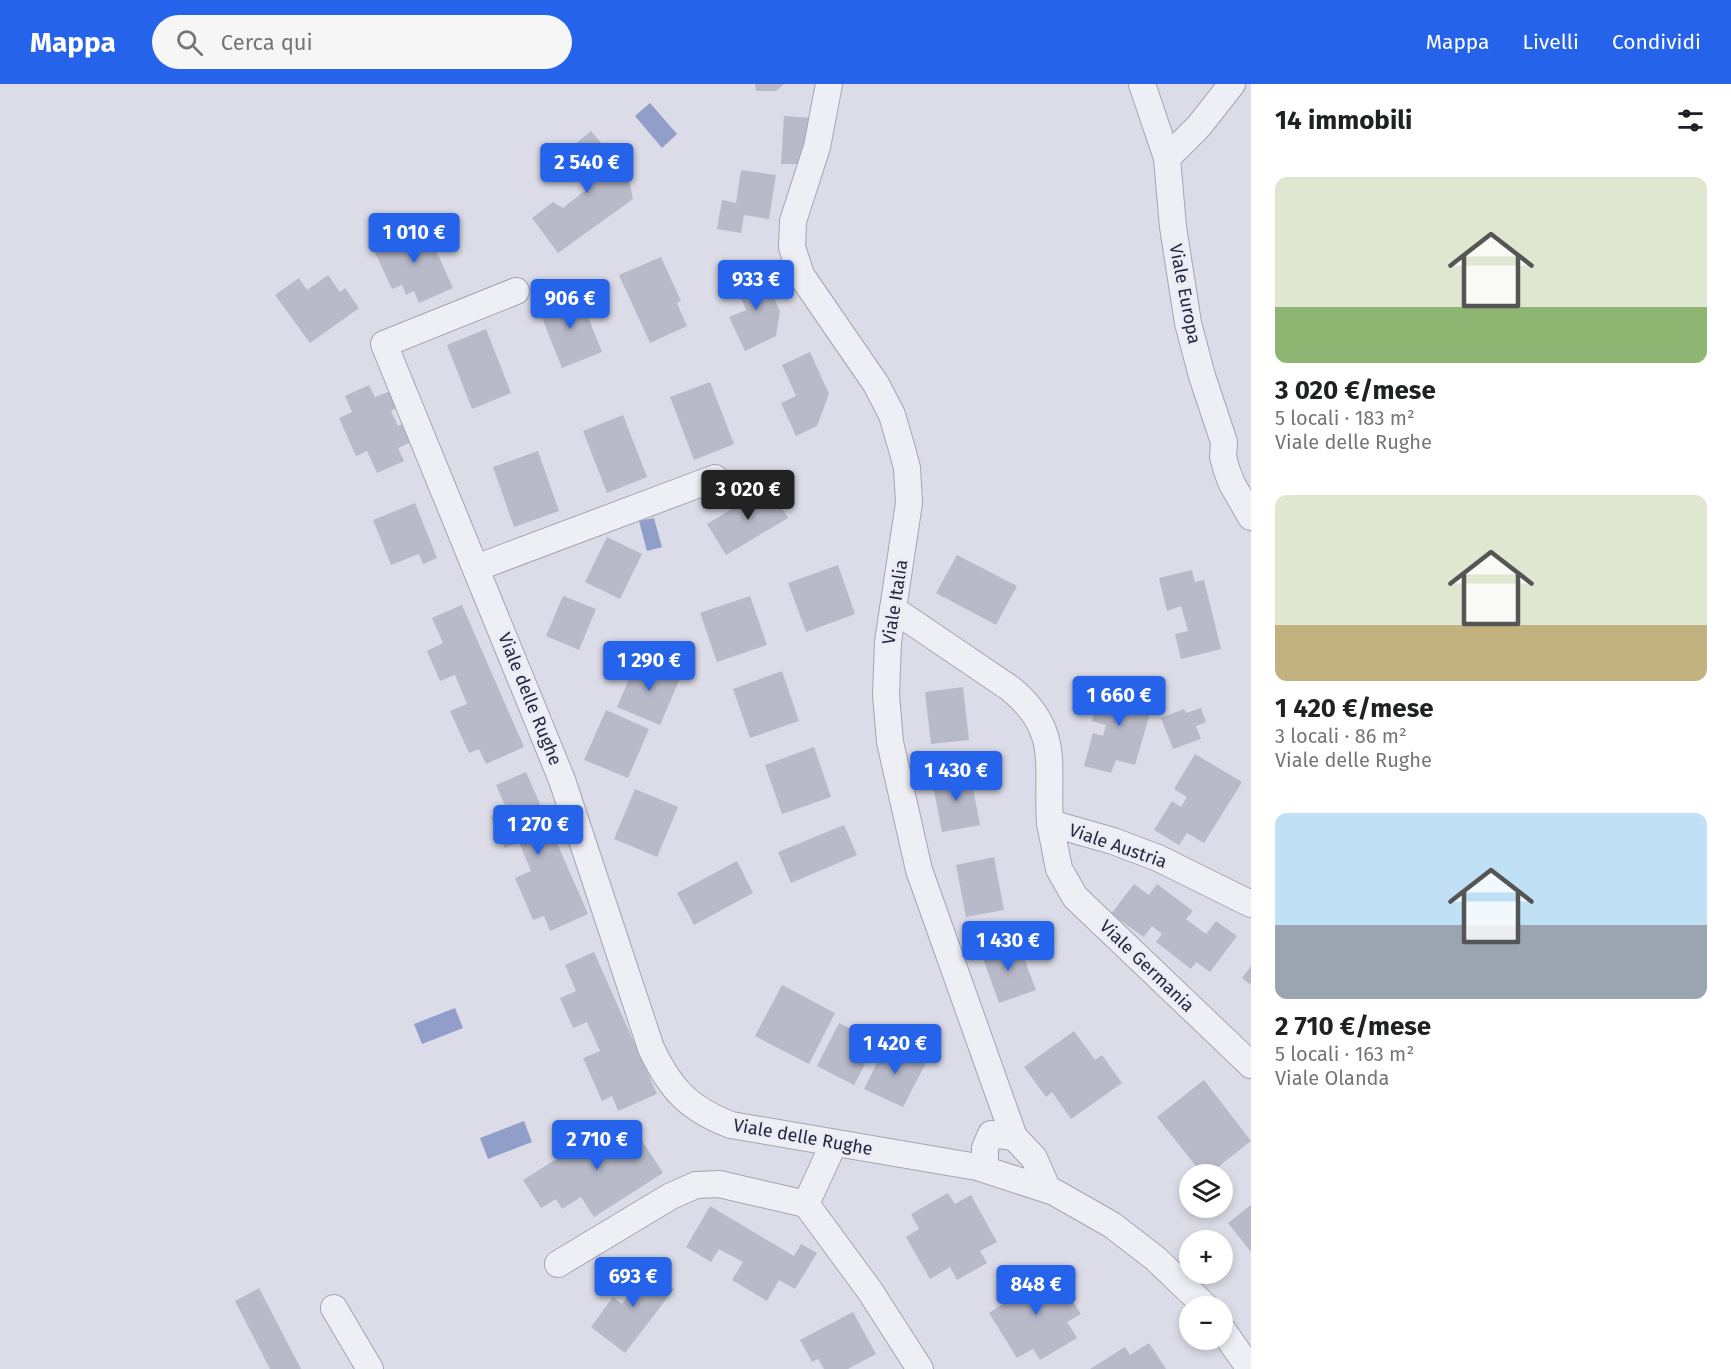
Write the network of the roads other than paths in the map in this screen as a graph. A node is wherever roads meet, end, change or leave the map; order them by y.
1 (829, 84) edge
2 (1142, 84) edge
3 (1232, 84) edge
4 (1167, 159) junction
5 (516, 291) dead end
6 (715, 478) dead end
7 (1251, 517) edge
8 (476, 568) junction
9 (893, 609) junction
10 (1050, 823) junction
11 (1251, 904) edge
12 (1251, 1065) edge
13 (1014, 1137) junction
14 (834, 1143) junction
15 (985, 1169) junction
16 (1047, 1190) junction
17 (806, 1204) junction
18 (558, 1264) dead end
19 (1195, 1296) edge
20 (334, 1308) dead end
21 (1233, 1345) edge
22 (370, 1369) edge
23 (920, 1369) edge
24 (1250, 1369) edge

1 - 9 street, Viale Italia
2 - 4 street, Viale Europa
3 - 4 street
4 - 7 street, Viale Europa
5 - 8 street, Viale delle Rughe
6 - 8 street
8 - 14 street, Viale delle Rughe
9 - 10 street, Viale Austria
9 - 13 street, Viale Italia
10 - 11 street, Viale Austria
10 - 12 street, Viale Germania
13 - 15 street
13 - 16 street
14 - 15 street, Viale delle Rughe
14 - 17 street
15 - 16 street, Viale delle Rughe
16 - 19 street, Viale delle Rughe
17 - 18 street
17 - 23 street
20 - 22 street
21 - 24 street

